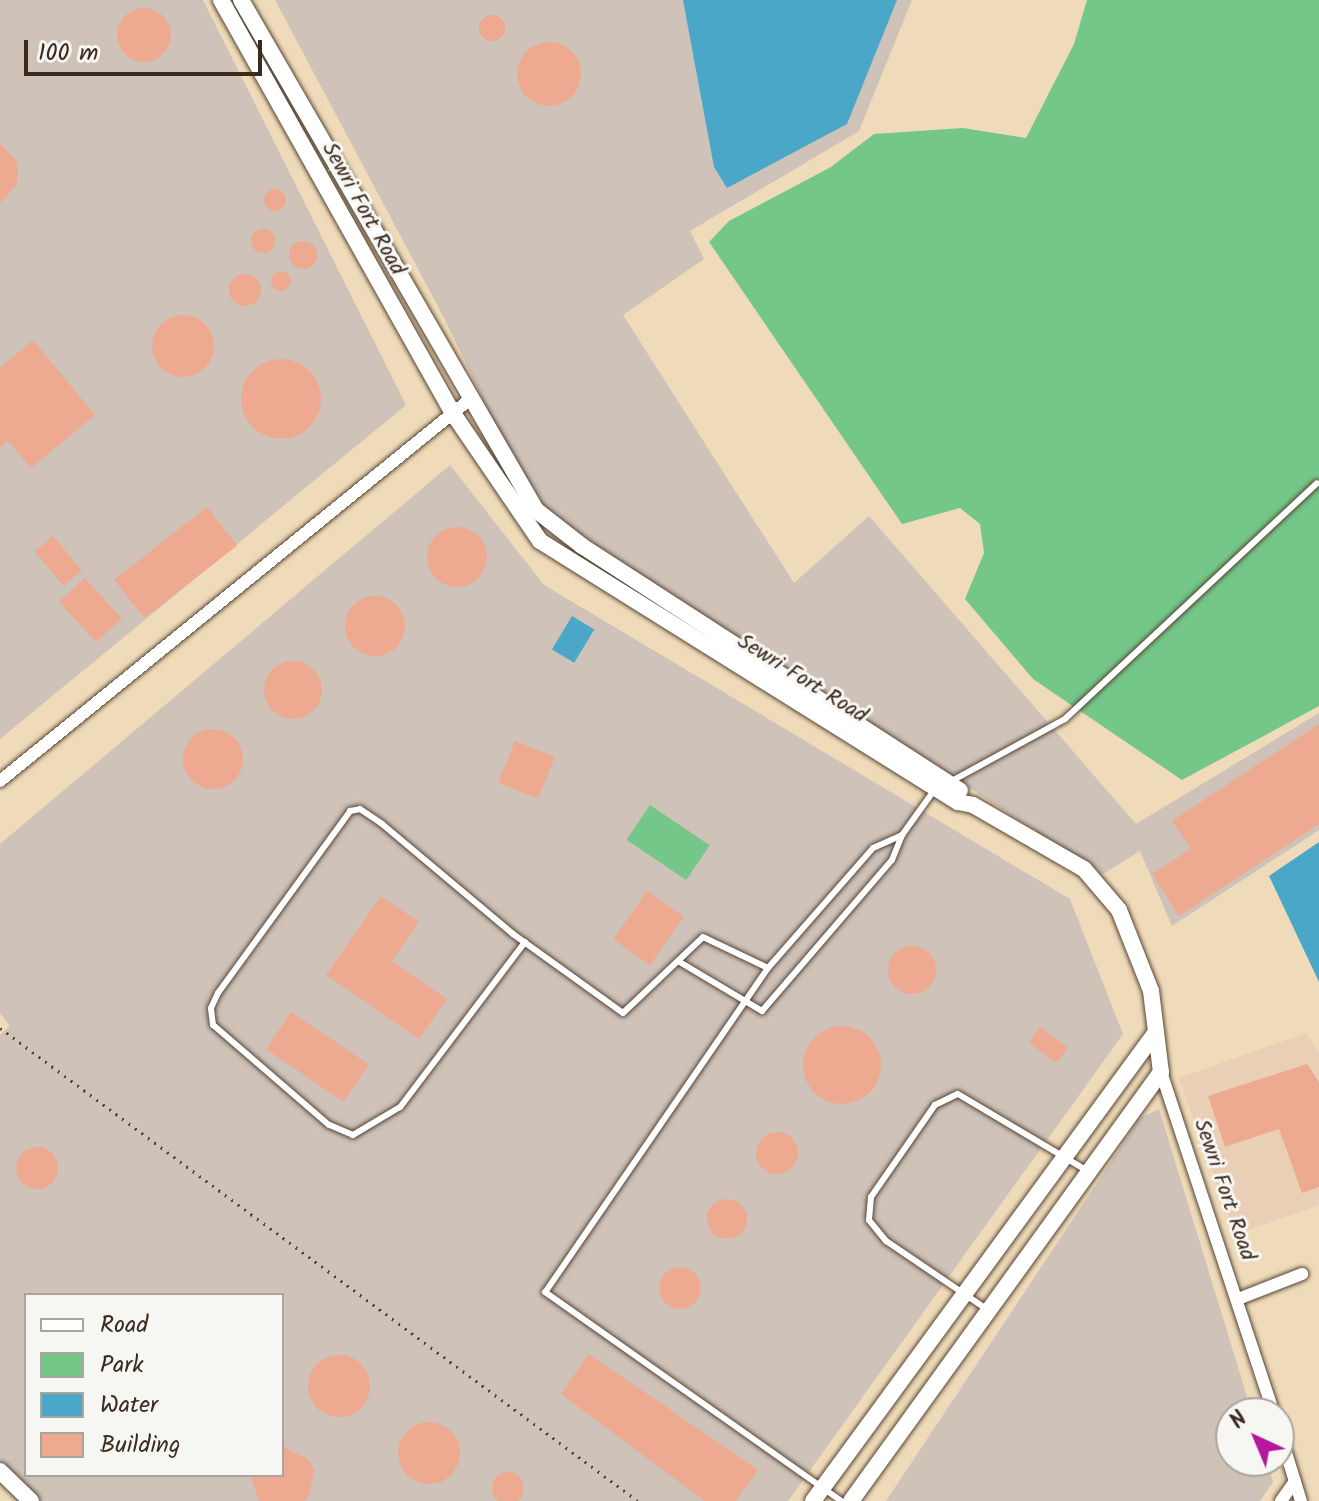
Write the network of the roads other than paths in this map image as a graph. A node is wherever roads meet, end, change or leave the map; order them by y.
1 (221, 0) edge
2 (241, 0) edge
3 (396, 272) junction
4 (379, 282) junction
5 (469, 400) junction
6 (452, 412) junction
7 (1317, 483) edge
8 (630, 588) junction
9 (0, 781) edge
10 (942, 786) junction
11 (902, 835) junction
12 (525, 942) junction
13 (678, 961) junction
14 (768, 968) junction
15 (745, 1002) junction
16 (1156, 1032) junction
17 (1161, 1072) junction
18 (1068, 1157) junction
19 (1089, 1172) junction
20 (1302, 1274) dead end
21 (967, 1295) junction
22 (1238, 1299) junction
23 (989, 1311) junction
24 (1269, 1397) edge
25 (0, 1471) edge
26 (1294, 1477) edge
27 (1295, 1481) junction
28 (818, 1494) edge
29 (31, 1501) edge
30 (841, 1501) edge
31 (851, 1501) edge
32 (1281, 1501) edge
33 (1301, 1501) edge

1 - 4 street, Sewri Fort Road
2 - 3 street
3 - 4 street
3 - 5 street
4 - 6 street, Sewri Fort Road
5 - 6 street
5 - 8 street
6 - 8 street, Sewri Fort Road
6 - 9 street
7 - 10 lane
8 - 10 street, Sewri Fort Road
10 - 11 lane
10 - 16 street, Sewri Fort Road
11 - 14 lane
11 - 15 lane
12 - 12 lane
12 - 13 lane
13 - 14 lane
13 - 15 lane
14 - 15 lane
15 - 28 lane
16 - 17 street, Sewri Fort Road
16 - 18 street
17 - 19 street
17 - 22 street, Sewri Fort Road
18 - 19 lane
18 - 21 street
18 - 21 lane
19 - 23 street
20 - 22 street
21 - 23 lane
21 - 28 street
22 - 24 street, Sewri Fort Road
23 - 31 street
25 - 29 street
26 - 27 street
27 - 32 street
27 - 33 street
28 - 30 lane

